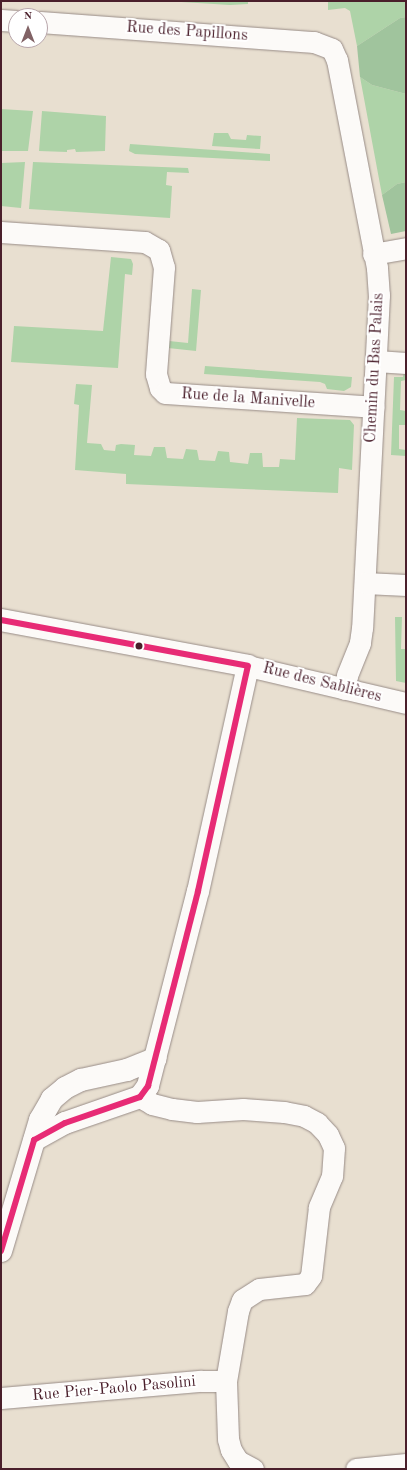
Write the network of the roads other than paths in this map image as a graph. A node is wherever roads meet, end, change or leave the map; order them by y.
1 (48, 23) edge
2 (332, 49) joint
3 (1, 232) edge
4 (406, 248) edge
5 (373, 254) junction
6 (376, 361) junction
7 (406, 363) edge
8 (374, 407) junction
9 (365, 583) junction
10 (406, 585) edge
11 (1, 620) edge
12 (248, 666) junction
13 (344, 689) junction
14 (406, 703) edge
15 (156, 1058) junction
16 (140, 1097) junction
17 (34, 1140) junction
18 (1, 1251) edge
19 (226, 1381) junction
20 (1, 1398) edge
21 (406, 1464) edge
22 (253, 1469) edge
23 (356, 1469) edge

1 - 2 street, Rue des Papillons
2 - 5 street, Chemin du Bas Palais
3 - 8 street, Rue de la Manivelle
4 - 5 street
5 - 6 street, Chemin du Bas Palais
6 - 7 street
6 - 8 street, Chemin du Bas Palais
8 - 9 street, Chemin du Bas Palais
9 - 10 street
9 - 13 street, Chemin du Bas Palais
11 - 12 street, Rue des Sablières
12 - 13 street, Rue des Sablières
12 - 15 street
13 - 14 street, Rue des Sablières
15 - 16 street
15 - 17 street
16 - 17 street
16 - 19 street
17 - 18 street
19 - 20 street, Rue Pier-Paolo Pasolini
19 - 22 street
21 - 23 street

